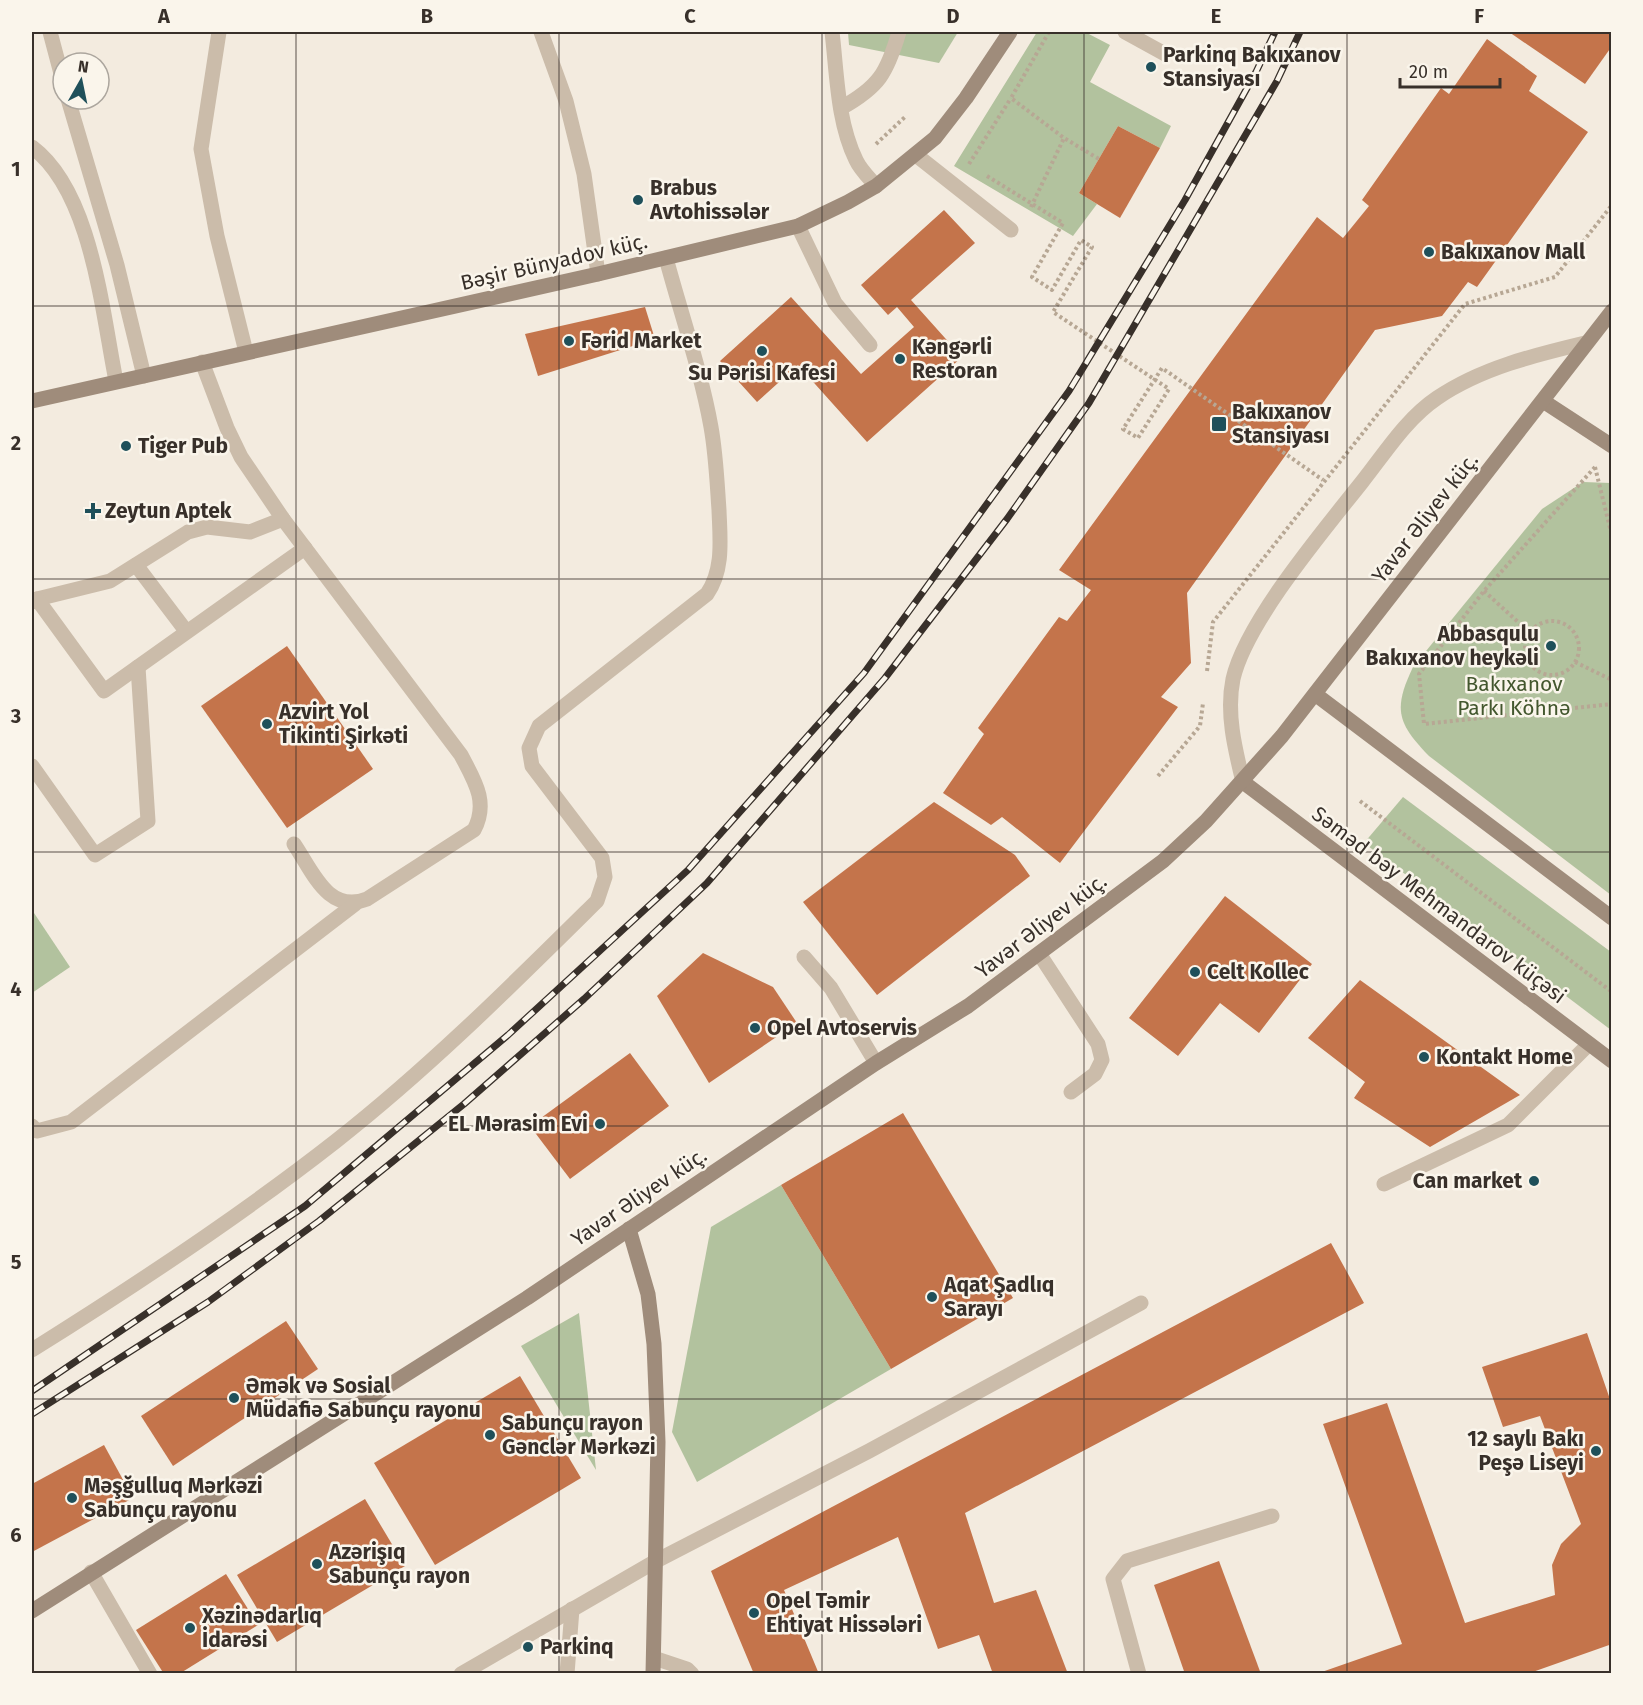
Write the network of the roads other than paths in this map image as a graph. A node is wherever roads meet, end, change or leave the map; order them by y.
1 (50, 32) edge
2 (219, 32) edge
3 (541, 32) edge
4 (832, 32) edge
5 (899, 32) edge
6 (1010, 32) edge
7 (1125, 32) edge
8 (55, 51) edge
9 (1166, 54) dead end
10 (841, 108) junction
11 (72, 111) edge
12 (32, 147) edge
13 (916, 155) junction
14 (876, 186) junction
15 (798, 226) junction
16 (1011, 231) road end
17 (666, 258) junction
18 (598, 274) junction
19 (1611, 310) edge
20 (1586, 343) junction
21 (870, 345) dead end
22 (246, 352) junction
23 (202, 362) junction
24 (144, 376) junction
25 (116, 381) junction
26 (32, 401) edge
27 (1543, 401) junction
28 (1611, 446) edge
29 (283, 519) junction
30 (305, 548) junction
31 (136, 565) junction
32 (34, 601) edge
33 (186, 631) junction
34 (138, 667) junction
35 (1315, 694) junction
36 (32, 766) edge
37 (1243, 782) junction
38 (294, 844) dead end
39 (354, 904) junction
40 (1611, 918) edge
41 (1040, 956) junction
42 (804, 957) dead end
43 (1589, 1044) junction
44 (1611, 1060) edge
45 (876, 1063) junction
46 (1071, 1092) dead end
47 (32, 1126) edge
48 (1384, 1184) dead end
49 (628, 1229) junction
50 (1142, 1303) dead end
51 (32, 1350) edge
52 (1272, 1516) dead end
53 (656, 1561) junction
54 (91, 1572) junction
55 (572, 1609) junction
56 (32, 1611) edge
57 (653, 1666) edge
58 (150, 1674) edge
59 (461, 1674) edge
60 (567, 1674) edge
61 (692, 1674) edge
62 (1139, 1674) edge

1 - 8 street
2 - 22 street
3 - 18 street
4 - 10 street
5 - 10 street
6 - 13 street, Bəşir Bünyadov küç.
7 - 9 street
10 - 14 street
11 - 24 street
12 - 25 street
13 - 14 street, Bəşir Bünyadov küç.
13 - 16 street
14 - 15 street, Bəşir Bünyadov küç.
15 - 17 street, Bəşir Bünyadov küç.
15 - 21 street
17 - 18 street, Bəşir Bünyadov küç.
17 - 51 street
18 - 22 street, Bəşir Bünyadov küç.
19 - 20 street, Yavər Əliyev küç.
20 - 27 street, Yavər Əliyev küç.
20 - 37 street
22 - 23 street, Bəşir Bünyadov küç.
23 - 24 street, Bəşir Bünyadov küç.
23 - 29 street
24 - 25 street, Bəşir Bünyadov küç.
25 - 26 street, Bəşir Bünyadov küç.
27 - 28 street
27 - 35 street, Yavər Əliyev küç.
29 - 30 street
29 - 31 street
30 - 33 street
30 - 39 street
31 - 32 street
31 - 33 street
32 - 34 street
33 - 34 street
34 - 36 street
35 - 37 street, Yavər Əliyev küç.
35 - 40 street
37 - 41 street, Yavər Əliyev küç.
37 - 43 street, Səməd bəy Mehmandarov küçəsi
38 - 39 street
39 - 47 street
41 - 45 street, Yavər Əliyev küç.
41 - 46 street
42 - 45 street
43 - 44 street, Səməd bəy Mehmandarov küçəsi
43 - 48 street
45 - 49 street, Yavər Əliyev küç.
49 - 53 street
49 - 54 street, Yavər Əliyev küç.
50 - 53 street
52 - 62 street
53 - 55 street
53 - 57 street
54 - 56 street, Yavər Əliyev küç.
54 - 58 street
55 - 59 street
55 - 60 street
57 - 61 street

